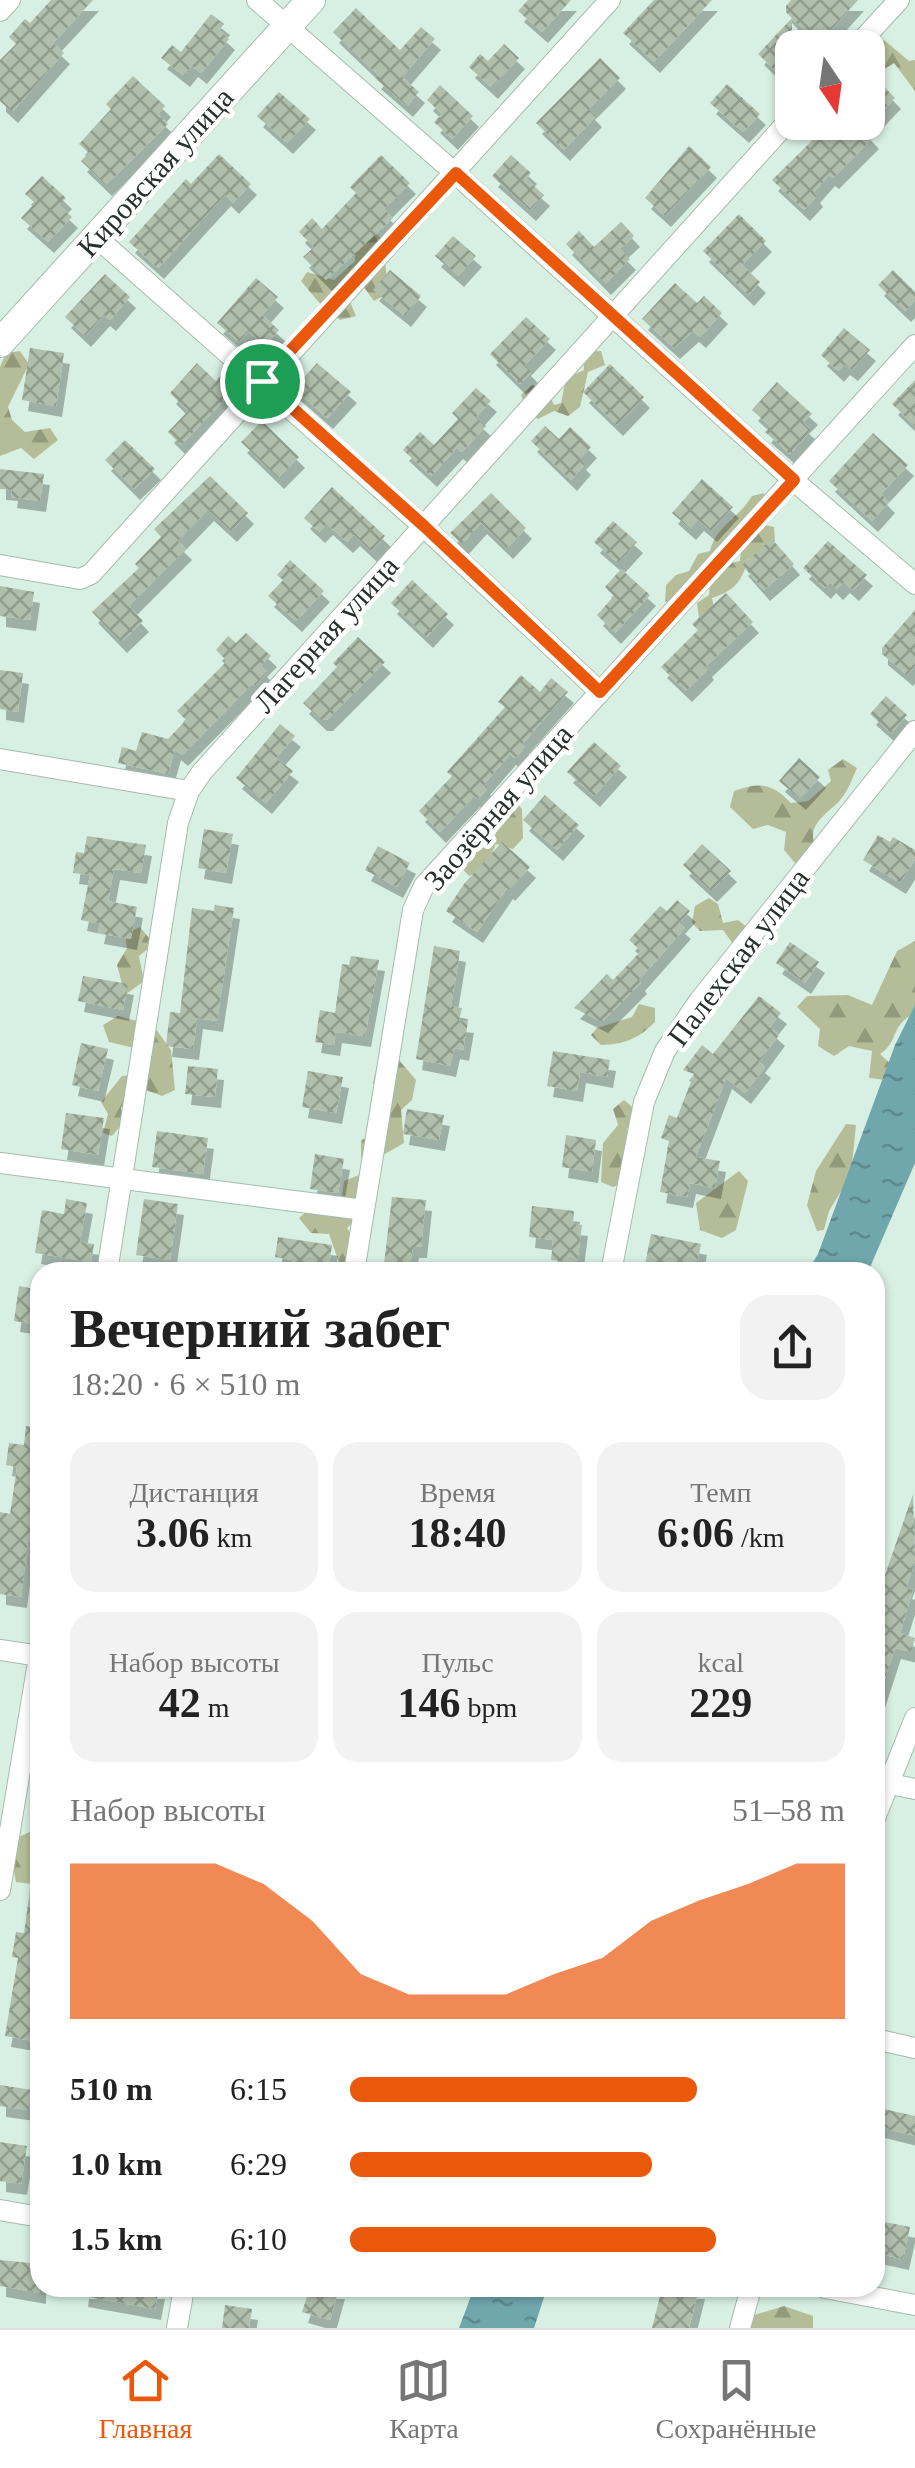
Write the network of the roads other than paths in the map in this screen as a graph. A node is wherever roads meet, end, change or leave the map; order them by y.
1 (10, 0) edge
2 (257, 0) edge
3 (310, 0) edge
4 (610, 0) edge
5 (898, 0) edge
6 (0, 11) edge
7 (286, 26) junction
8 (872, 30) edge
9 (775, 136) edge
10 (456, 173) junction
11 (96, 237) junction
12 (612, 315) junction
13 (0, 343) edge
14 (915, 345) edge
15 (262, 381) junction
16 (794, 480) junction
17 (424, 526) junction
18 (0, 565) edge
19 (915, 584) edge
20 (600, 692) junction
21 (915, 731) edge
22 (0, 759) edge
23 (189, 791) junction
24 (0, 1164) edge
25 (123, 1178) junction
26 (364, 1210) junction
27 (108, 1262) edge
28 (356, 1262) edge
29 (614, 1262) edge
30 (0, 1650) edge
31 (30, 1653) edge
32 (30, 1713) edge
33 (915, 1718) edge
34 (890, 1784) junction
35 (915, 1790) edge
36 (885, 1795) edge
37 (0, 1890) edge
38 (885, 2041) edge
39 (915, 2048) edge
40 (0, 2210) edge
41 (30, 2215) edge
42 (183, 2297) edge
43 (749, 2297) edge
44 (873, 2297) edge
45 (915, 2305) edge
46 (178, 2328) edge
47 (740, 2328) edge

1 - 6 street
2 - 7 street
3 - 7 street, Кировская улица
4 - 10 street
5 - 8 street
7 - 10 street
7 - 11 street, Кировская улица
9 - 12 street, Лагерная улица
10 - 12 street
10 - 15 street
11 - 13 street, Кировская улица
11 - 15 street
12 - 16 street
12 - 17 street, Лагерная улица
14 - 16 street, Заозёрная улица
15 - 17 street
15 - 18 street
16 - 19 street
16 - 20 street, Заозёрная улица
17 - 20 street
17 - 23 street, Лагерная улица
20 - 26 street, Заозёрная улица
21 - 29 street, Палехская улица
22 - 23 street
23 - 25 street, Лагерная улица
24 - 25 street
25 - 26 street
25 - 27 street, Лагерная улица
26 - 28 street, Заозёрная улица
30 - 31 street
32 - 37 street
33 - 34 street
34 - 35 street
34 - 36 street
38 - 39 street
40 - 41 street
42 - 46 street
43 - 47 street
44 - 45 street

